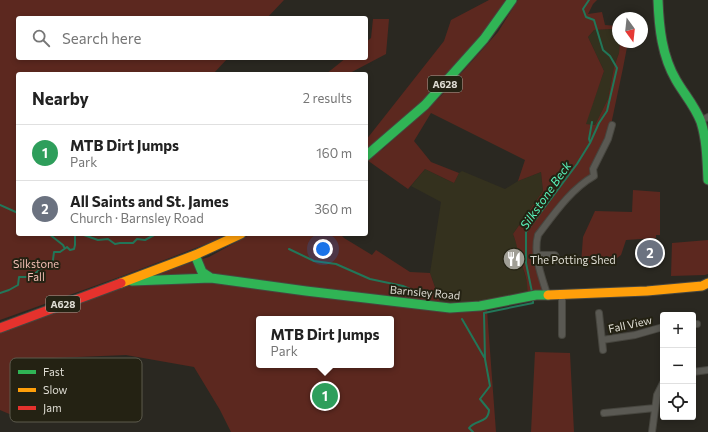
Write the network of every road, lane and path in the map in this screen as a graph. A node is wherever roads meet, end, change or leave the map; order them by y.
1 (512, 0) edge
2 (658, 0) edge
3 (704, 119) edge
4 (612, 125) dead end
5 (368, 154) edge
6 (708, 180) edge
7 (237, 236) edge
8 (195, 255) junction
9 (537, 255) junction
10 (555, 255) dead end
11 (211, 278) junction
12 (127, 281) junction
13 (708, 283) edge
14 (547, 294) junction
15 (562, 294) junction
16 (599, 313) dead end
17 (0, 328) edge
18 (660, 328) edge
19 (562, 335) dead end
20 (602, 340) junction
21 (603, 350) dead end
22 (708, 370) edge
23 (696, 372) edge
24 (662, 384) edge
25 (655, 408) junction
26 (604, 413) dead end
27 (652, 432) edge

1 - 5 main road, A628
2 - 3 main road
3 - 6 main road
4 - 9 street
7 - 8 main road, A628
8 - 11 main road
8 - 12 main road, A628
9 - 10 street
9 - 14 street
11 - 12 main road, Barnsley Road
11 - 14 main road, Barnsley Road
12 - 17 main road, Barnsley Road / A628
13 - 15 main road, Barnsley Road
14 - 15 main road, Barnsley Road
15 - 19 street
16 - 20 street, Fall View
18 - 20 street, Fall View
20 - 21 street, Fall View
22 - 23 street
24 - 25 street
25 - 26 street
25 - 27 street

